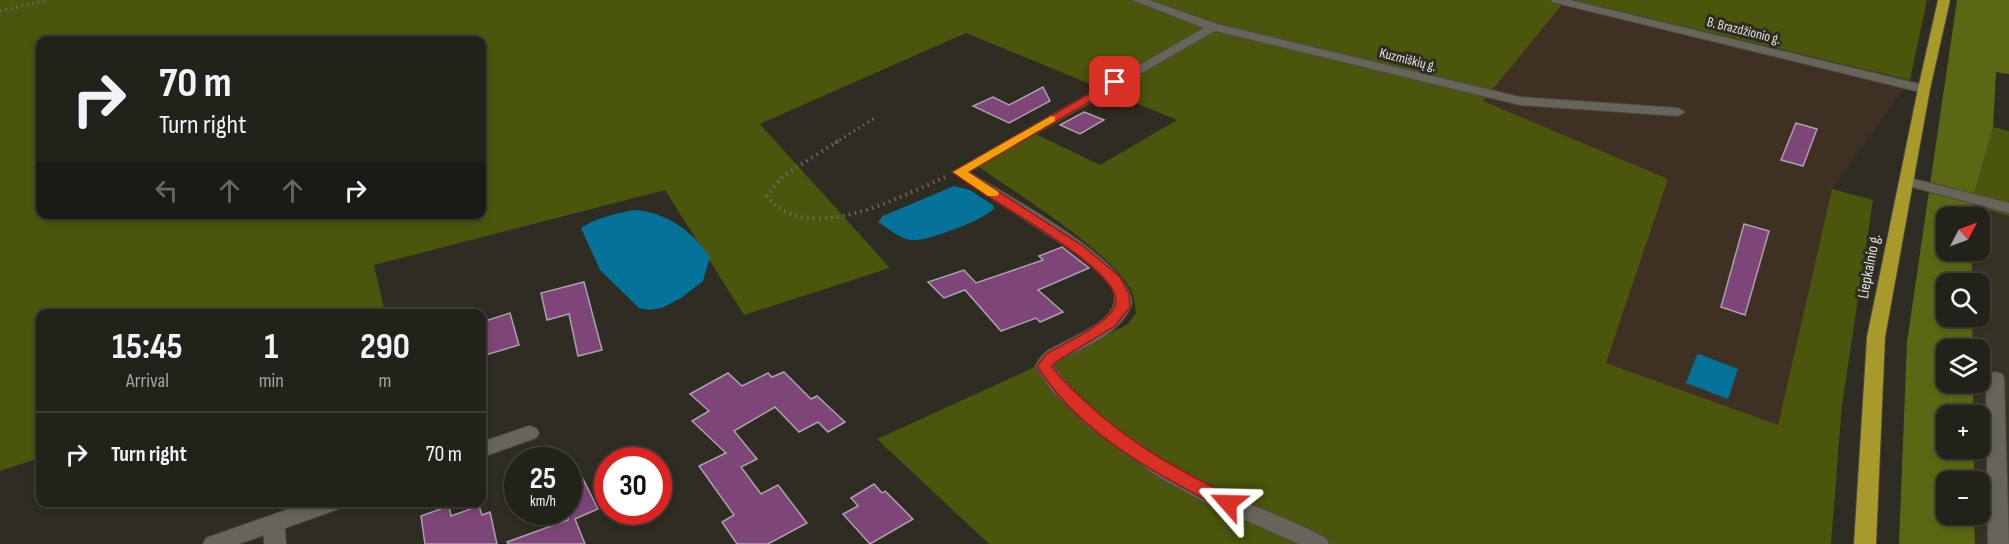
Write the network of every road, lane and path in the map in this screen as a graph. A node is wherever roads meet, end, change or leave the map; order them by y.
1 (48, 0) edge
2 (1138, 0) edge
3 (1556, 0) edge
4 (1944, 0) edge
5 (0, 11) edge
6 (1213, 27) junction
7 (1924, 89) junction
8 (1678, 112) dead end
9 (874, 118) dead end
10 (959, 172) junction
11 (1906, 181) junction
12 (2009, 208) edge
13 (1995, 378) dead end
14 (529, 433) dead end
15 (486, 449) edge
16 (325, 507) edge
17 (275, 534) edge
18 (214, 544) edge
19 (1318, 544) edge
20 (1865, 544) edge
21 (1999, 544) edge

1 - 5 path
2 - 6 street, Kuzmiškių g.
3 - 7 street, B. Brazdžionio g.
4 - 7 highway, Liepkalnio g.
6 - 8 street, Kuzmiškių g.
6 - 10 street
7 - 11 highway, Liepkalnio g.
9 - 10 path
10 - 19 street
11 - 12 street
11 - 20 highway, Liepkalnio g.
13 - 21 street
14 - 15 street
16 - 17 street
17 - 18 street

